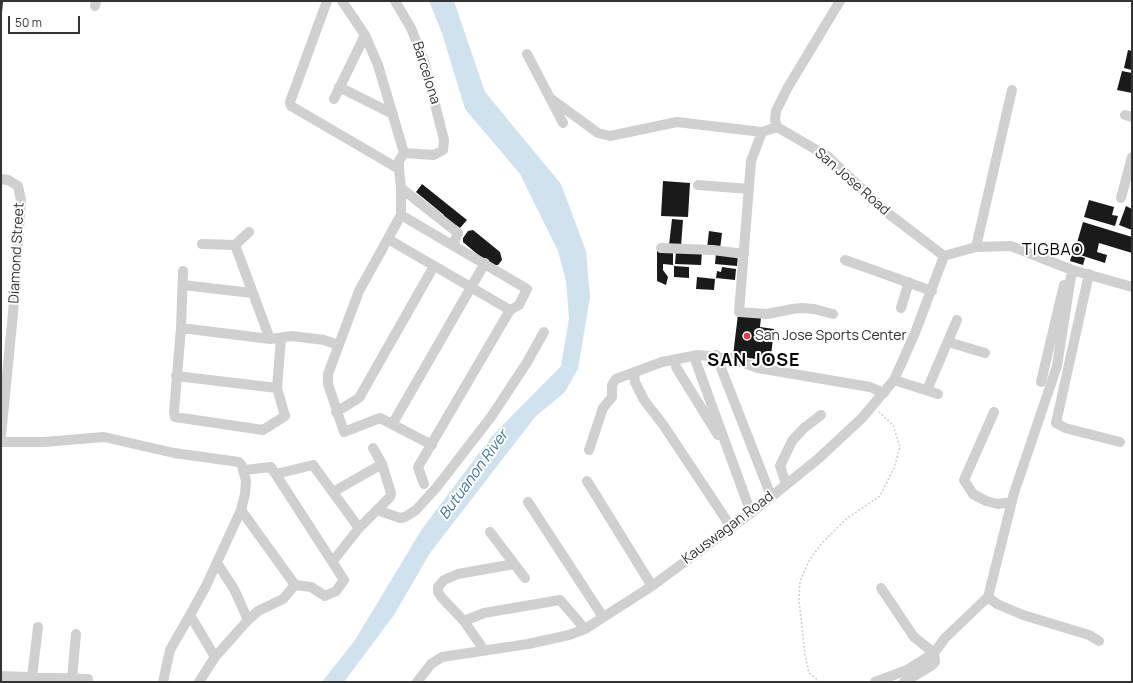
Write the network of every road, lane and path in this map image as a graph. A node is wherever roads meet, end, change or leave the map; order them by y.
1 (327, 1) edge
2 (342, 1) edge
3 (395, 1) edge
4 (840, 1) edge
5 (365, 35) junction
6 (527, 54) dead end
7 (339, 87) junction
8 (1012, 90) dead end
9 (550, 98) junction
10 (334, 99) dead end
11 (393, 114) junction
12 (563, 123) dead end
13 (777, 127) junction
14 (762, 132) junction
15 (404, 153) junction
16 (1132, 157) edge
17 (399, 169) junction
18 (1, 180) edge
19 (698, 185) dead end
20 (1128, 185) edge
21 (402, 188) junction
22 (749, 190) junction
23 (1121, 198) dead end
24 (401, 215) junction
25 (249, 232) dead end
26 (388, 239) junction
27 (202, 244) dead end
28 (235, 245) junction
29 (453, 245) junction
30 (976, 247) junction
31 (661, 248) dead end
32 (744, 254) junction
33 (944, 256) junction
34 (845, 260) dead end
35 (485, 263) junction
36 (434, 266) junction
37 (1070, 269) junction
38 (184, 271) dead end
39 (1089, 274) junction
40 (909, 282) junction
41 (182, 285) junction
42 (470, 287) junction
43 (1132, 287) edge
44 (932, 291) junction
45 (252, 293) junction
46 (900, 308) dead end
47 (510, 310) junction
48 (833, 314) dead end
49 (957, 320) dead end
50 (181, 328) junction
51 (544, 332) dead end
52 (282, 338) junction
53 (270, 339) junction
54 (948, 342) junction
55 (338, 345) junction
56 (985, 353) dead end
57 (716, 355) junction
58 (696, 362) dead end
59 (676, 367) dead end
60 (634, 372) junction
61 (176, 376) junction
62 (703, 380) junction
63 (894, 380) junction
64 (1041, 382) dead end
65 (687, 385) junction
66 (277, 388) junction
67 (927, 390) junction
68 (884, 393) junction
69 (938, 394) dead end
70 (874, 406) junction
71 (336, 412) junction
72 (994, 412) dead end
73 (821, 415) dead end
74 (393, 423) junction
75 (1, 436) edge
76 (1, 442) edge
77 (1120, 442) dead end
78 (432, 445) junction
79 (373, 448) dead end
80 (589, 450) dead end
81 (729, 452) junction
82 (382, 464) junction
83 (244, 470) junction
84 (276, 474) junction
85 (587, 481) dead end
86 (424, 484) dead end
87 (786, 484) junction
88 (333, 492) junction
89 (771, 496) junction
90 (528, 502) dead end
91 (1012, 502) junction
92 (241, 510) junction
93 (377, 510) junction
94 (751, 513) junction
95 (731, 527) junction
96 (358, 528) junction
97 (490, 532) dead end
98 (333, 561) junction
99 (217, 564) junction
100 (514, 564) junction
101 (525, 578) dead end
102 (295, 585) junction
103 (652, 586) junction
104 (881, 588) dead end
105 (988, 597) junction
106 (190, 615) junction
107 (603, 617) junction
108 (248, 620) junction
109 (464, 621) junction
110 (38, 627) dead end
111 (585, 629) junction
112 (76, 634) dead end
113 (1099, 641) dead end
114 (484, 650) junction
115 (934, 654) junction
116 (215, 657) junction
117 (1, 676) edge
118 (72, 678) junction
119 (29, 679) edge
120 (88, 682) edge
121 (163, 682) edge
122 (199, 682) edge
123 (417, 682) edge
124 (820, 682) edge
125 (875, 682) edge
126 (904, 682) edge

1 - 17 street
2 - 5 street
3 - 15 street, Barcelona
4 - 13 street
5 - 7 street
5 - 11 street
6 - 9 street
7 - 10 street
7 - 11 street
8 - 30 street
9 - 12 street
9 - 14 street
11 - 15 street
13 - 14 street
13 - 33 street, San Jose Road
14 - 22 street
15 - 17 street
16 - 20 street
17 - 21 street
18 - 75 street, Diamond Street
19 - 22 street
20 - 23 street
21 - 24 street
21 - 29 street
22 - 32 street
24 - 26 street
24 - 29 street
25 - 28 street
26 - 36 street
26 - 55 street
27 - 28 street
28 - 45 street
29 - 35 street
30 - 33 street
30 - 37 street
31 - 32 street
32 - 48 street
33 - 44 street, Kauswagan Road
34 - 40 street
35 - 42 street
35 - 47 street
36 - 42 street
36 - 71 street
37 - 39 street
37 - 64 street
37 - 91 street
38 - 41 street
39 - 43 street
39 - 77 street
40 - 44 street
40 - 46 street
41 - 45 street
41 - 50 street
42 - 47 street
42 - 74 street
44 - 63 street, Kauswagan Road
45 - 53 street
47 - 78 street
49 - 54 street
50 - 53 street
50 - 61 street
51 - 93 street
52 - 53 street
52 - 55 street
52 - 66 street
54 - 56 street
54 - 67 street
55 - 71 street
57 - 60 street
57 - 68 street
57 - 89 street
58 - 62 street
59 - 65 street
60 - 80 street
60 - 95 street
61 - 66 street
61 - 66 street
62 - 65 street
62 - 81 street
63 - 67 street
63 - 68 street, Kauswagan Road
65 - 81 street
67 - 69 street
68 - 70 street, Kauswagan Road
70 - 87 street, Kauswagan Road
70 - 124 path
71 - 74 street
72 - 91 street
73 - 87 street
74 - 78 street
76 - 83 street
78 - 86 street
79 - 82 street
81 - 94 street
82 - 88 street
82 - 93 street
83 - 84 street
83 - 92 street
84 - 88 street
84 - 98 street
85 - 103 street
87 - 89 street, Kauswagan Road
88 - 96 street
89 - 94 street, Kauswagan Road
90 - 107 street
91 - 105 street
92 - 99 street
92 - 102 street
93 - 96 street
94 - 95 street, Kauswagan Road
95 - 103 street, Kauswagan Road
96 - 98 street
97 - 100 street
98 - 102 street
99 - 106 street
99 - 108 street
100 - 101 street
100 - 109 street
102 - 108 street
103 - 107 street, Kauswagan Road
104 - 115 street
105 - 113 street
105 - 115 street
106 - 116 street
106 - 121 street
107 - 111 street, Kauswagan Road
108 - 116 street
109 - 111 street
109 - 114 street
110 - 119 street
111 - 114 street, Kauswagan Road
112 - 118 street
114 - 123 street, Kauswagan Road
115 - 125 street
115 - 126 street
116 - 122 street
117 - 119 street
118 - 119 street
118 - 120 street

